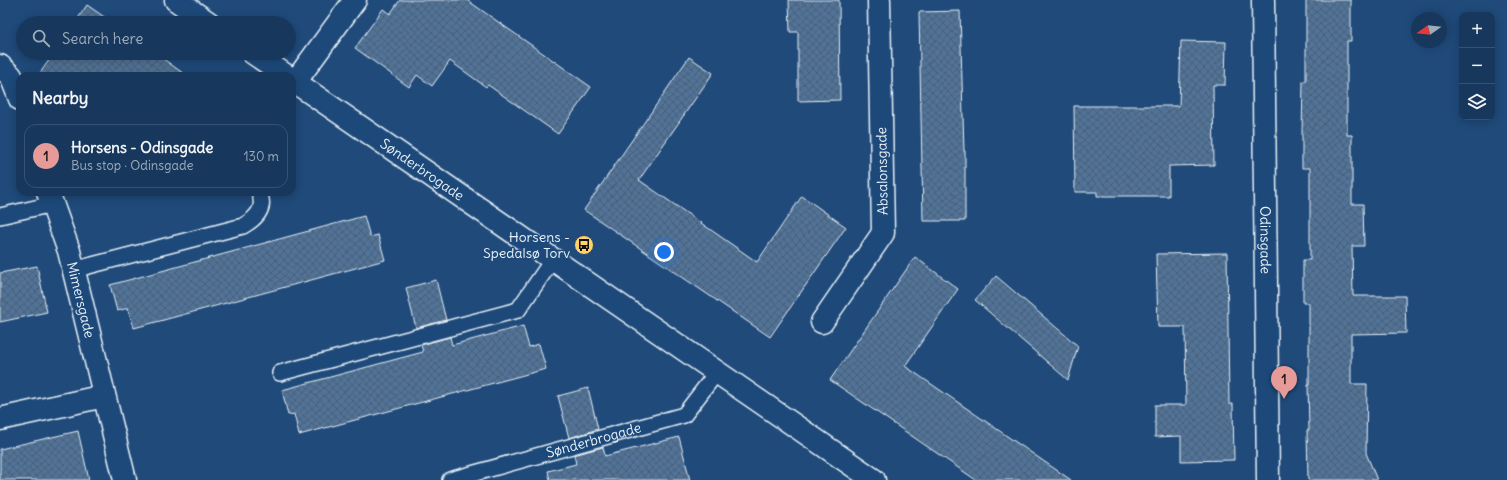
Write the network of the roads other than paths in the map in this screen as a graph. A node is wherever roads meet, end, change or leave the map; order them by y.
1 (176, 0) edge
2 (355, 0) edge
3 (879, 0) edge
4 (1263, 0) edge
5 (199, 16) edge
6 (263, 60) edge
7 (0, 66) edge
8 (281, 72) edge
9 (296, 73) edge
10 (296, 82) edge
11 (16, 89) edge
12 (260, 196) edge
13 (51, 198) edge
14 (0, 216) edge
15 (553, 259) junction
16 (73, 270) junction
17 (822, 322) dead end
18 (717, 372) junction
19 (280, 373) dead end
20 (104, 396) junction
21 (0, 419) edge
22 (865, 478) edge
23 (124, 480) edge
24 (450, 480) edge
25 (1268, 480) edge

1 - 5 street
2 - 9 street
3 - 17 street, Absalonsgade
4 - 25 street, Odinsgade
6 - 8 street, Sønderbrogade
7 - 11 street
10 - 15 street, Sønderbrogade
12 - 16 lane
13 - 14 lane
13 - 16 street, Mimersgade
15 - 18 street, Sønderbrogade
15 - 19 lane
16 - 20 street, Mimersgade
18 - 22 street, Sønderbrogade
18 - 24 lane, Sønderbrogade
20 - 21 street
20 - 23 street, Mimersgade

